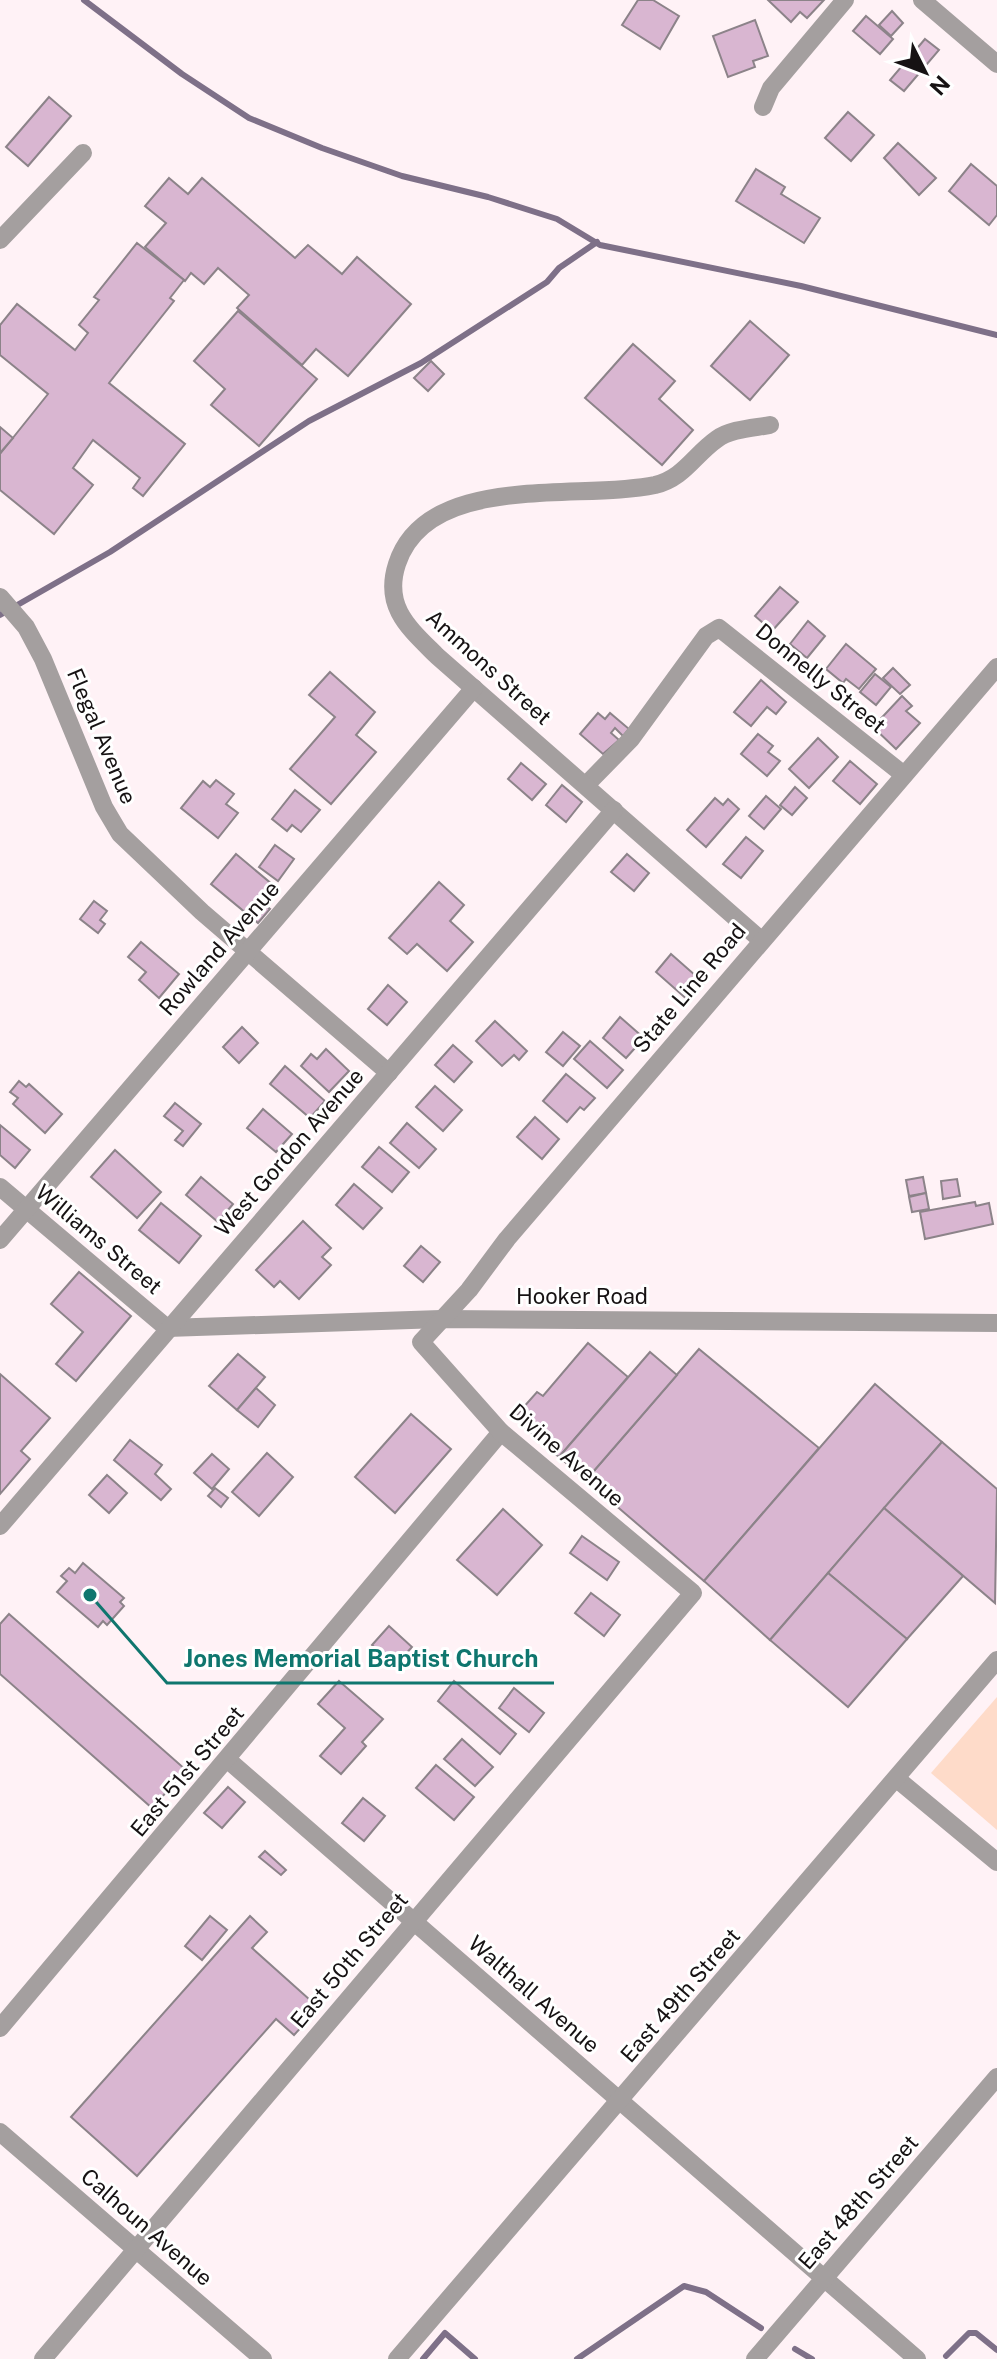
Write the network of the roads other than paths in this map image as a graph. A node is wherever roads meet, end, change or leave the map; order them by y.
1 (845, 0) edge
2 (922, 0) edge
3 (997, 64) edge
4 (763, 107) dead end
5 (83, 153) dead end
6 (3, 231) edge
7 (770, 425) dead end
8 (0, 597) edge
9 (997, 667) edge
10 (474, 688) junction
11 (904, 775) junction
12 (586, 785) junction
13 (614, 810) junction
14 (761, 940) junction
15 (248, 951) junction
16 (389, 1073) junction
17 (0, 1187) edge
18 (26, 1209) junction
19 (0, 1240) edge
20 (441, 1319) junction
21 (997, 1323) edge
22 (167, 1328) junction
23 (421, 1342) joint
24 (501, 1432) junction
25 (0, 1526) edge
26 (693, 1593) joint
27 (997, 1660) edge
28 (228, 1760) junction
29 (897, 1779) junction
30 (997, 1862) edge
31 (414, 1920) junction
32 (0, 2028) edge
33 (997, 2077) edge
34 (620, 2101) junction
35 (0, 2132) edge
36 (138, 2249) junction
37 (824, 2279) junction
38 (43, 2359) edge
39 (263, 2359) edge
40 (397, 2359) edge
41 (755, 2359) edge
42 (917, 2359) edge

1 - 4 street
2 - 3 street
5 - 6 street
7 - 10 street, Ammons Street
8 - 15 street, Flegal Avenue
9 - 11 street, State Line Road
10 - 12 street, Ammons Street
10 - 15 street, Rowland Avenue
11 - 12 street, Donnelly Street
11 - 14 street, State Line Road
12 - 13 street, Ammons Street
13 - 14 street, Ammons Street
13 - 16 street, West Gordon Avenue
14 - 20 street, State Line Road
15 - 16 street, Flegal Avenue
15 - 18 street, Rowland Avenue
16 - 22 street, West Gordon Avenue
17 - 18 street, Williams Street
18 - 19 street, Rowland Avenue
18 - 22 street, Williams Street
20 - 21 street, Hooker Road
20 - 22 street, Hooker Road
20 - 23 street, State Line Road
22 - 25 street, West Gordon Avenue
23 - 24 street, Divine Avenue
24 - 26 street, Divine Avenue
24 - 28 street, East 51st Street
26 - 31 street, East 50th Street
27 - 29 street, East 49th Street
28 - 31 street, Walthall Avenue
28 - 32 street, East 51st Street
29 - 30 street
29 - 34 street, East 49th Street
31 - 34 street, Walthall Avenue
31 - 36 street, East 50th Street
33 - 37 street, East 48th Street
34 - 37 street, Walthall Avenue
34 - 40 street, East 49th Street
35 - 36 street, Calhoun Avenue
36 - 38 street, East 50th Street
36 - 39 street, Calhoun Avenue
37 - 41 street, East 48th Street
37 - 42 street, Walthall Avenue

